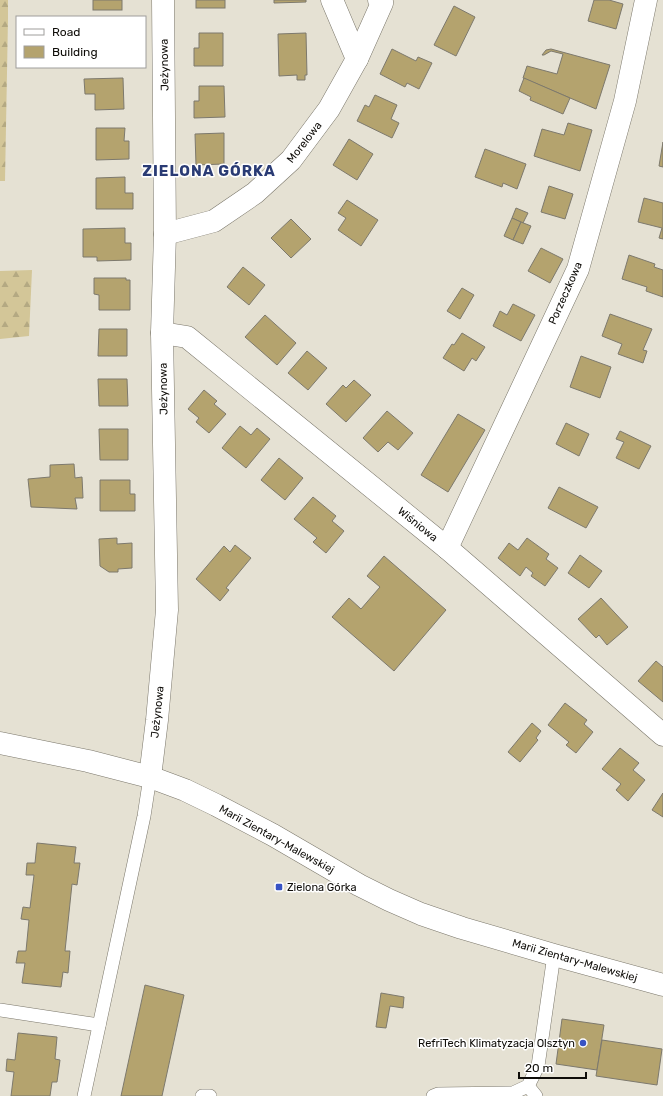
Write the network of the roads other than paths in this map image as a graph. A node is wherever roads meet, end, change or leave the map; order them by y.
1 (163, 0) edge
2 (332, 0) edge
3 (379, 0) edge
4 (646, 0) edge
5 (357, 59) junction
6 (165, 234) junction
7 (162, 333) junction
8 (447, 548) junction
9 (663, 735) edge
10 (0, 743) edge
11 (150, 777) junction
12 (554, 955) junction
13 (663, 985) edge
14 (0, 1010) edge
15 (99, 1024) junction
16 (528, 1086) junction
17 (84, 1096) edge
18 (202, 1096) edge
19 (210, 1096) edge
20 (433, 1096) edge
21 (536, 1096) edge

1 - 6 street, Jeżynowa
2 - 5 street
3 - 5 street, Morelowa
4 - 8 street, Porzeczkowa
5 - 6 street, Morelowa
6 - 7 street, Jeżynowa
7 - 8 street, Wiśniowa
7 - 11 street, Jeżynowa
8 - 9 street, Wiśniowa
10 - 11 street, Marii Zientary-Malewskiej
11 - 12 street, Marii Zientary-Malewskiej
11 - 15 lane
12 - 13 street, Marii Zientary-Malewskiej
12 - 16 lane
14 - 15 lane
15 - 17 lane
16 - 20 lane
16 - 21 lane
18 - 19 lane

